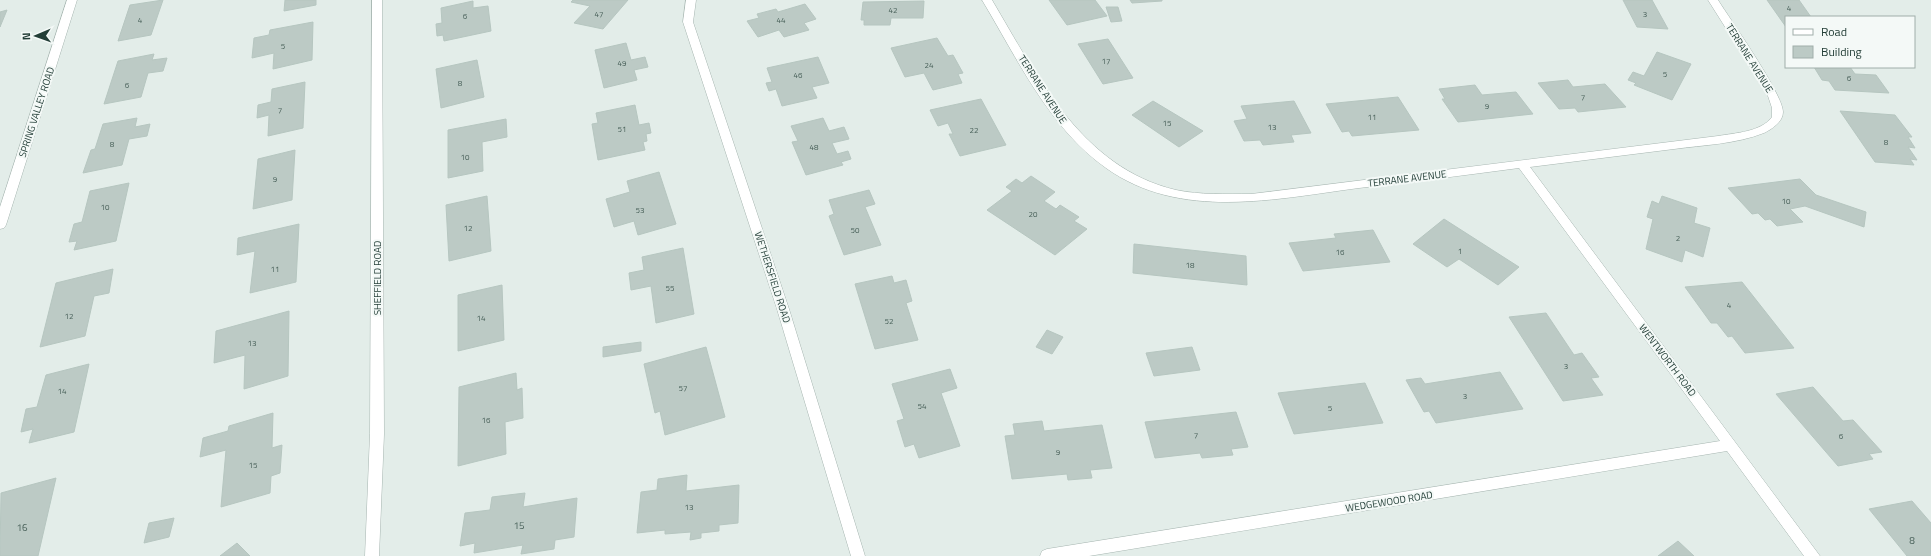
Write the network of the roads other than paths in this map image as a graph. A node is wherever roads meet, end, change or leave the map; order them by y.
1 (72, 0) edge
2 (377, 0) edge
3 (691, 0) edge
4 (987, 0) edge
5 (1713, 0) edge
6 (1522, 164) junction
7 (0, 225) edge
8 (1731, 445) junction
9 (372, 556) edge
10 (858, 556) edge
11 (1047, 556) edge
12 (1813, 556) edge

1 - 7 street, SPRING VALLEY ROAD
2 - 9 street, SHEFFIELD ROAD
3 - 10 street, WETHERSFIELD ROAD
4 - 6 street, TERRANE AVENUE
5 - 6 street, TERRANE AVENUE
6 - 8 street, WENTWORTH ROAD
8 - 11 street, WEDGEWOOD ROAD
8 - 12 street, WENTWORTH ROAD

